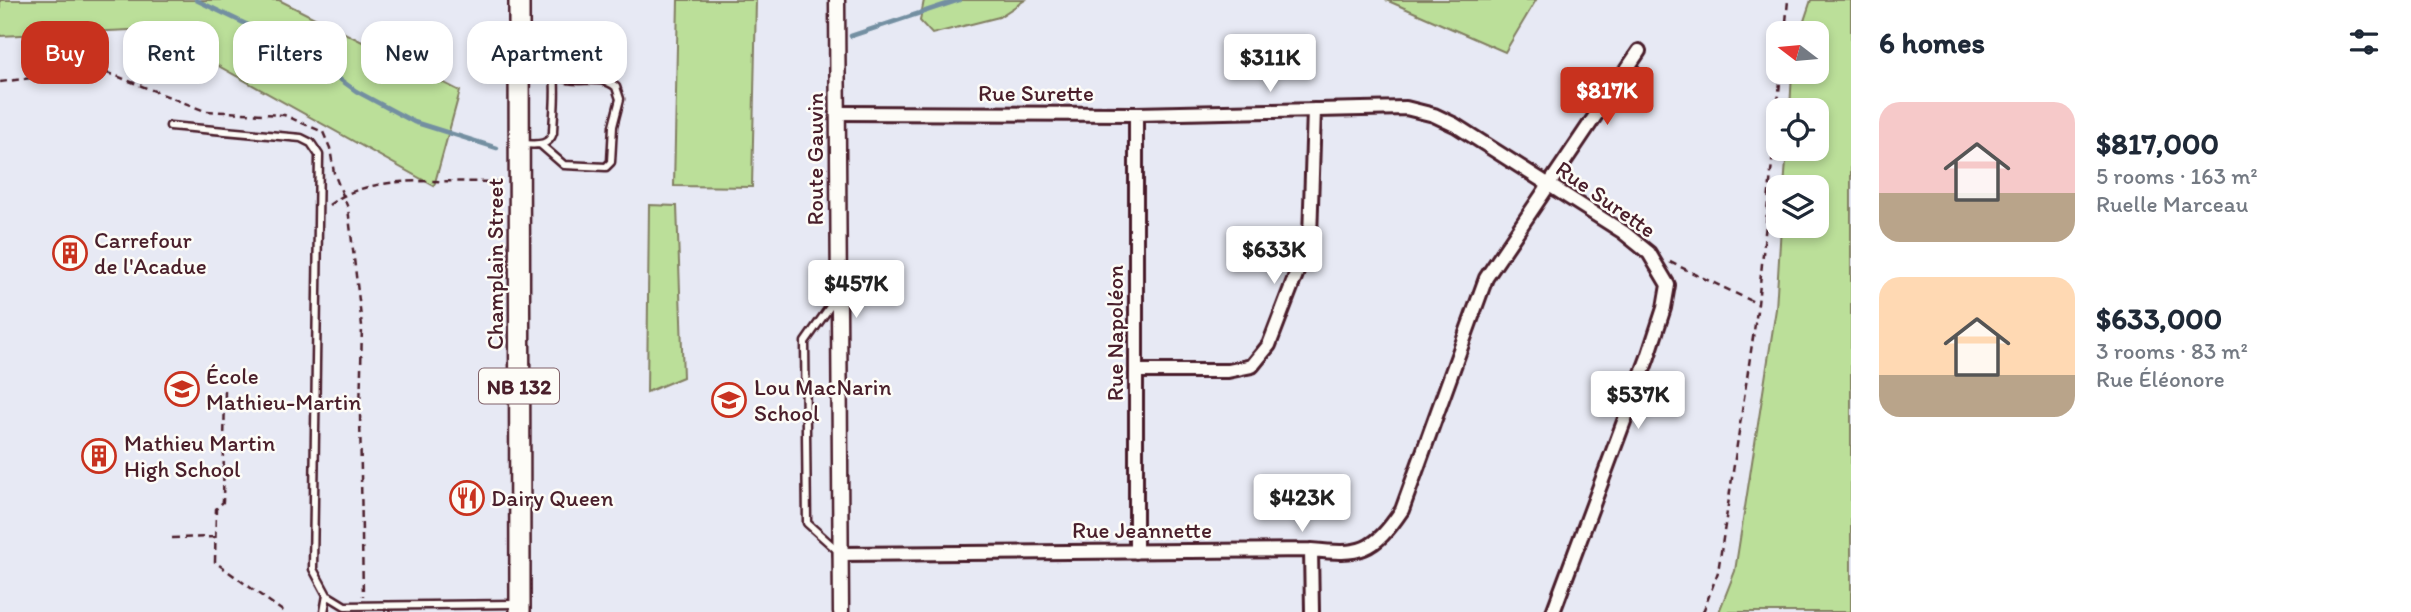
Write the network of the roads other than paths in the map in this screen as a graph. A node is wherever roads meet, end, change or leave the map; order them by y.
1 (519, 0) edge
2 (836, 0) edge
3 (519, 21) edge
4 (1639, 51) dead end
5 (519, 84) edge
6 (555, 84) edge
7 (611, 84) edge
8 (1314, 110) junction
9 (837, 113) junction
10 (1136, 114) junction
11 (170, 126) dead end
12 (519, 144) junction
13 (541, 145) junction
14 (1548, 184) junction
15 (839, 294) junction
16 (1136, 371) junction
17 (1311, 550) junction
18 (1136, 552) junction
19 (840, 554) junction
20 (327, 596) junction
21 (520, 608) edge
22 (324, 612) edge
23 (841, 612) edge
24 (1312, 612) edge
25 (1553, 612) edge

1 - 3 main road, Champlain Street / NB 132
2 - 9 street, Route Gauvin
4 - 14 street, Rue Jeannette
5 - 12 main road, Champlain Street / NB 132
6 - 13 lane
7 - 13 lane
8 - 10 street, Rue Surette
8 - 14 street, Rue Surette
8 - 16 street
9 - 10 street, Rue Surette
9 - 15 street, Route Gauvin
10 - 16 street, Rue Napoléon
11 - 20 lane
12 - 13 lane
12 - 21 main road, Champlain Street / NB 132
14 - 17 street, Rue Jeannette
14 - 25 street, Rue Surette
15 - 19 street, Route Gauvin
15 - 19 lane
16 - 18 street, Rue Napoléon
17 - 18 street, Rue Jeannette
17 - 24 street
18 - 19 street, Rue Jeannette
19 - 23 street, Route Gauvin
20 - 21 lane
20 - 22 lane

